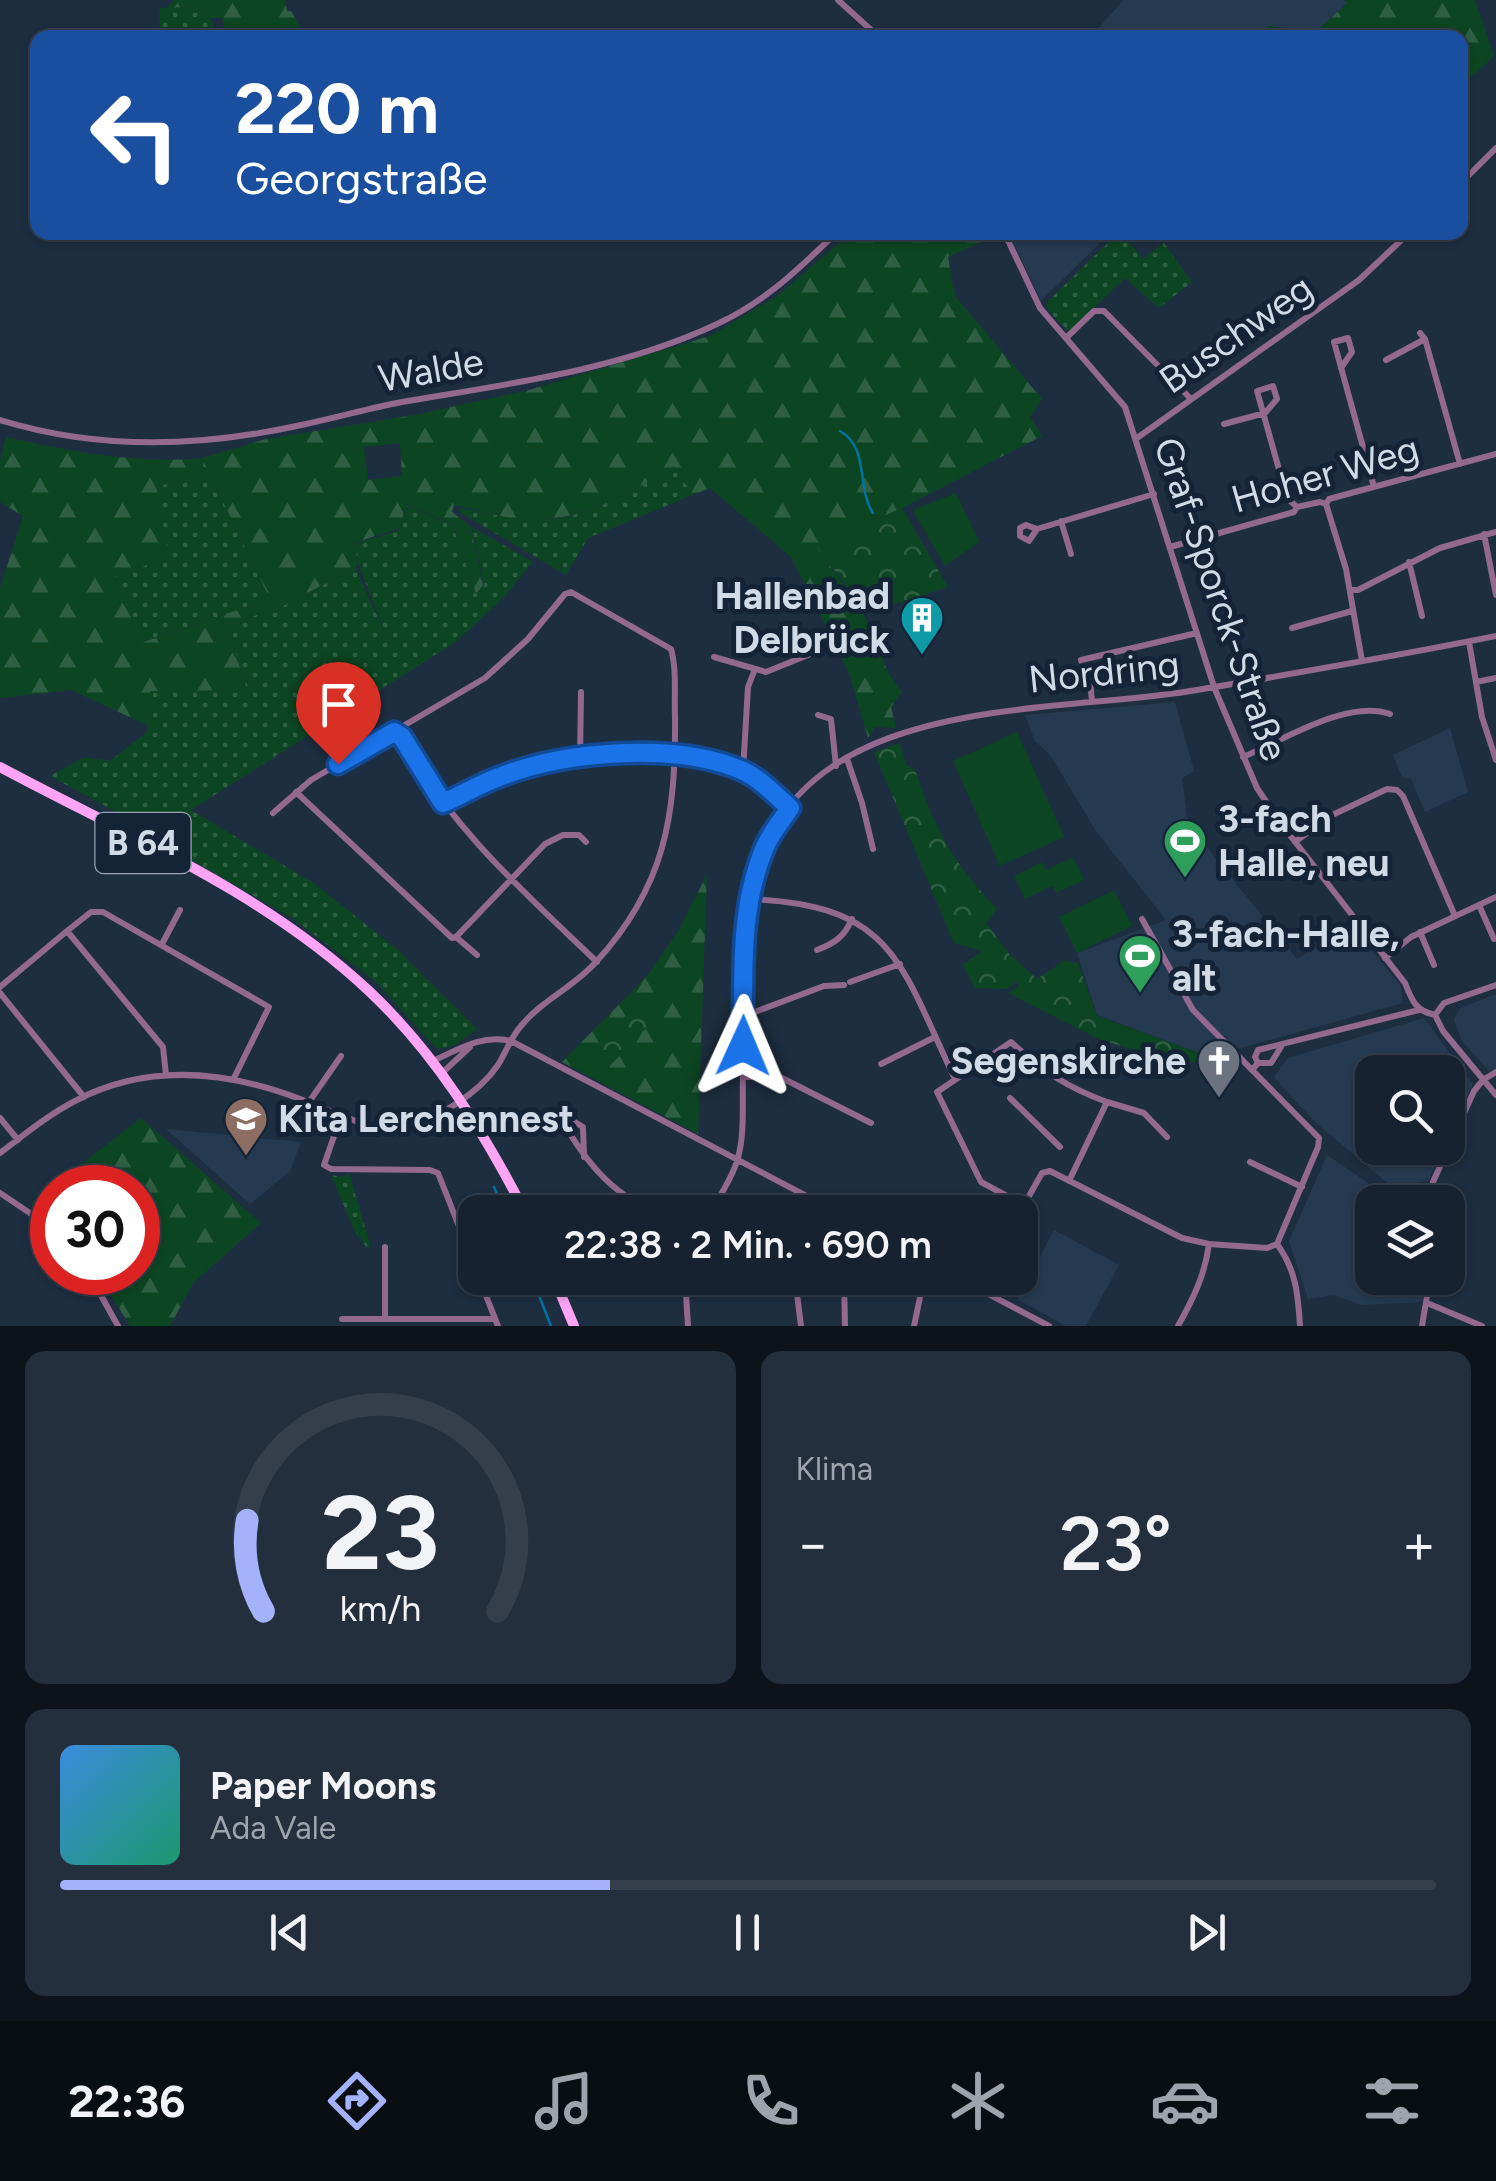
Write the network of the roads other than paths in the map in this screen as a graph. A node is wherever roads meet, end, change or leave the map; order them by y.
1 (838, 0) edge
2 (871, 30) edge
3 (1496, 148) edge
4 (1468, 176) edge
5 (828, 240) edge
6 (1008, 240) edge
7 (1402, 240) edge
8 (1066, 338) junction
9 (1386, 360) dead end
10 (1341, 368) dead end
11 (1191, 399) junction
12 (0, 420) edge
13 (1224, 424) dead end
14 (1137, 438) junction
15 (1496, 454) edge
16 (1460, 464) junction
17 (1374, 487) junction
18 (1154, 494) junction
19 (1326, 504) junction
20 (1297, 507) junction
21 (1060, 521) junction
22 (1037, 529) dead end
23 (1496, 532) edge
24 (1484, 534) junction
25 (1170, 547) junction
26 (1071, 554) dead end
27 (1410, 562) junction
28 (1350, 590) junction
29 (1496, 595) edge
30 (1352, 611) junction
31 (1422, 616) dead end
32 (1292, 628) dead end
33 (1198, 633) junction
34 (1496, 636) edge
35 (1469, 642) junction
36 (808, 656) dead end
37 (714, 657) dead end
38 (1362, 661) junction
39 (756, 669) junction
40 (1496, 678) edge
41 (1476, 682) junction
42 (1214, 687) junction
43 (582, 692) dead end
44 (1092, 701) junction
45 (1390, 714) dead end
46 (818, 715) dead end
47 (404, 725) junction
48 (394, 732) junction
49 (402, 737) junction
50 (675, 756) junction
51 (1244, 757) junction
52 (580, 758) junction
53 (847, 759) junction
54 (1496, 760) edge
55 (836, 766) junction
56 (0, 767) edge
57 (743, 771) junction
58 (296, 792) junction
59 (443, 803) junction
60 (790, 808) junction
61 (273, 813) dead end
62 (586, 842) dead end
63 (1294, 842) junction
64 (872, 849) dead end
65 (510, 880) junction
66 (1496, 897) edge
67 (750, 898) junction
68 (1479, 905) junction
69 (180, 910) dead end
70 (1456, 916) junction
71 (1142, 918) dead end
72 (852, 919) junction
73 (68, 931) junction
74 (1420, 932) junction
75 (456, 936) junction
76 (1494, 939) edge
77 (162, 944) junction
78 (817, 950) dead end
79 (476, 955) dead end
80 (1386, 958) junction
81 (597, 962) junction
82 (900, 964) junction
83 (1434, 965) dead end
84 (1496, 985) edge
85 (0, 990) edge
86 (1420, 1010) junction
87 (1435, 1015) junction
88 (744, 1016) junction
89 (935, 1037) junction
90 (511, 1040) junction
91 (474, 1043) junction
92 (1281, 1046) junction
93 (341, 1056) dead end
94 (433, 1061) junction
95 (881, 1064) dead end
96 (1255, 1066) junction
97 (1496, 1072) edge
98 (442, 1073) junction
99 (166, 1075) junction
100 (743, 1076) junction
101 (234, 1078) junction
102 (955, 1080) junction
103 (1483, 1080) junction
104 (1496, 1095) edge
105 (84, 1097) junction
106 (1010, 1098) dead end
107 (309, 1102) junction
108 (1107, 1102) junction
109 (341, 1116) junction
110 (0, 1118) edge
111 (872, 1123) dead end
112 (1166, 1137) dead end
113 (18, 1140) junction
114 (1060, 1147) dead end
115 (0, 1153) edge
116 (584, 1157) junction
117 (738, 1160) junction
118 (1250, 1162) dead end
119 (1068, 1180) junction
120 (1432, 1185) edge
121 (1302, 1187) junction
122 (0, 1193) edge
123 (516, 1195) edge
124 (622, 1195) edge
125 (720, 1195) edge
126 (805, 1195) edge
127 (1001, 1195) edge
128 (1030, 1195) edge
129 (30, 1213) edge
130 (458, 1224) edge
131 (1209, 1244) junction
132 (1277, 1244) junction
133 (385, 1247) dead end
134 (101, 1295) edge
135 (486, 1295) edge
136 (561, 1295) edge
137 (686, 1295) edge
138 (797, 1295) edge
139 (844, 1295) edge
140 (920, 1295) edge
141 (991, 1295) edge
142 (1428, 1295) edge
143 (1427, 1304) junction
144 (342, 1319) dead end
145 (385, 1319) junction
146 (496, 1322) edge
147 (118, 1326) edge
148 (574, 1326) edge
149 (688, 1326) edge
150 (801, 1326) edge
151 (844, 1326) edge
152 (914, 1326) edge
153 (1049, 1326) edge
154 (1178, 1326) edge
155 (1300, 1326) edge
156 (1422, 1326) edge
157 (1482, 1326) edge

1 - 2 street
3 - 4 street
5 - 12 street, Walde
6 - 8 street, Graf-Sporck-Straße
7 - 11 street, Buschweg
8 - 11 street
8 - 14 street, Graf-Sporck-Straße
9 - 16 street
10 - 17 street
11 - 14 street, Buschweg
13 - 20 street
14 - 18 street, Graf-Sporck-Straße
15 - 16 street, Hoher Weg
16 - 17 street, Hoher Weg
17 - 19 street, Hoher Weg
18 - 21 street
18 - 25 street, Graf-Sporck-Straße
19 - 20 street, Hoher Weg
19 - 28 street
20 - 25 street, Hoher Weg
21 - 22 street
21 - 26 street
23 - 24 street
24 - 27 street
24 - 29 street
25 - 33 street, Graf-Sporck-Straße
27 - 28 street
27 - 31 street
28 - 30 street
30 - 32 street
30 - 38 street
33 - 42 street, Graf-Sporck-Straße
33 - 44 street
34 - 35 street, Nordring
35 - 38 street, Nordring
35 - 41 street
36 - 39 street
37 - 39 street
38 - 42 street, Nordring
39 - 57 street
40 - 41 street
41 - 54 street
42 - 44 street, Nordring
42 - 51 street, Graf-Sporck-Straße
43 - 52 street
44 - 53 street, Nordring
45 - 51 street
46 - 55 street
47 - 48 street
47 - 49 street
47 - 50 street
48 - 49 street
48 - 58 street
49 - 59 street
50 - 52 street
50 - 57 street
50 - 81 street
51 - 63 street, Graf-Sporck-Straße
52 - 59 street
53 - 55 street
53 - 64 street
55 - 60 street
56 - 94 main road, B 64
57 - 60 street
58 - 61 street
58 - 75 street
59 - 65 street
60 - 67 street
62 - 65 street
63 - 70 street
63 - 80 street, Graf-Sporck-Straße
65 - 75 street
65 - 81 street
66 - 68 street
67 - 72 street
67 - 88 street
68 - 70 street
68 - 76 street
69 - 77 street
70 - 74 street
71 - 96 street
72 - 78 street
72 - 82 street
73 - 77 street
73 - 85 street
73 - 99 street
74 - 80 street
74 - 83 street
75 - 79 street
77 - 101 street
80 - 86 street, Graf-Sporck-Straße
81 - 90 street
82 - 88 street
82 - 89 street
84 - 87 street
85 - 105 street
86 - 87 street
86 - 92 street
87 - 103 street
88 - 100 street
89 - 95 street
89 - 102 street
90 - 91 street
90 - 109 street
90 - 117 street
91 - 94 street
91 - 98 street
92 - 96 street
92 - 96 street
93 - 107 street
94 - 98 main road, B 64
96 - 121 street
97 - 103 street
98 - 123 main road, B 64
99 - 101 street
99 - 105 street
100 - 111 street
100 - 117 street
101 - 107 street
102 - 108 street
102 - 127 street
103 - 104 street
103 - 120 street
105 - 113 street
106 - 114 street
107 - 109 street
108 - 112 street
108 - 119 street
109 - 130 street
110 - 113 street
113 - 115 street
116 - 116 street
116 - 124 street
117 - 125 street
117 - 126 street
118 - 121 street
119 - 128 street
119 - 131 street
121 - 132 street
122 - 129 street
131 - 132 street
131 - 154 street
132 - 155 street
133 - 145 street
134 - 147 street
135 - 146 street
136 - 148 main road
137 - 149 street
138 - 150 street
139 - 151 street
140 - 152 street
141 - 153 street
142 - 143 street
143 - 156 street
143 - 157 street
144 - 145 street
145 - 146 street

